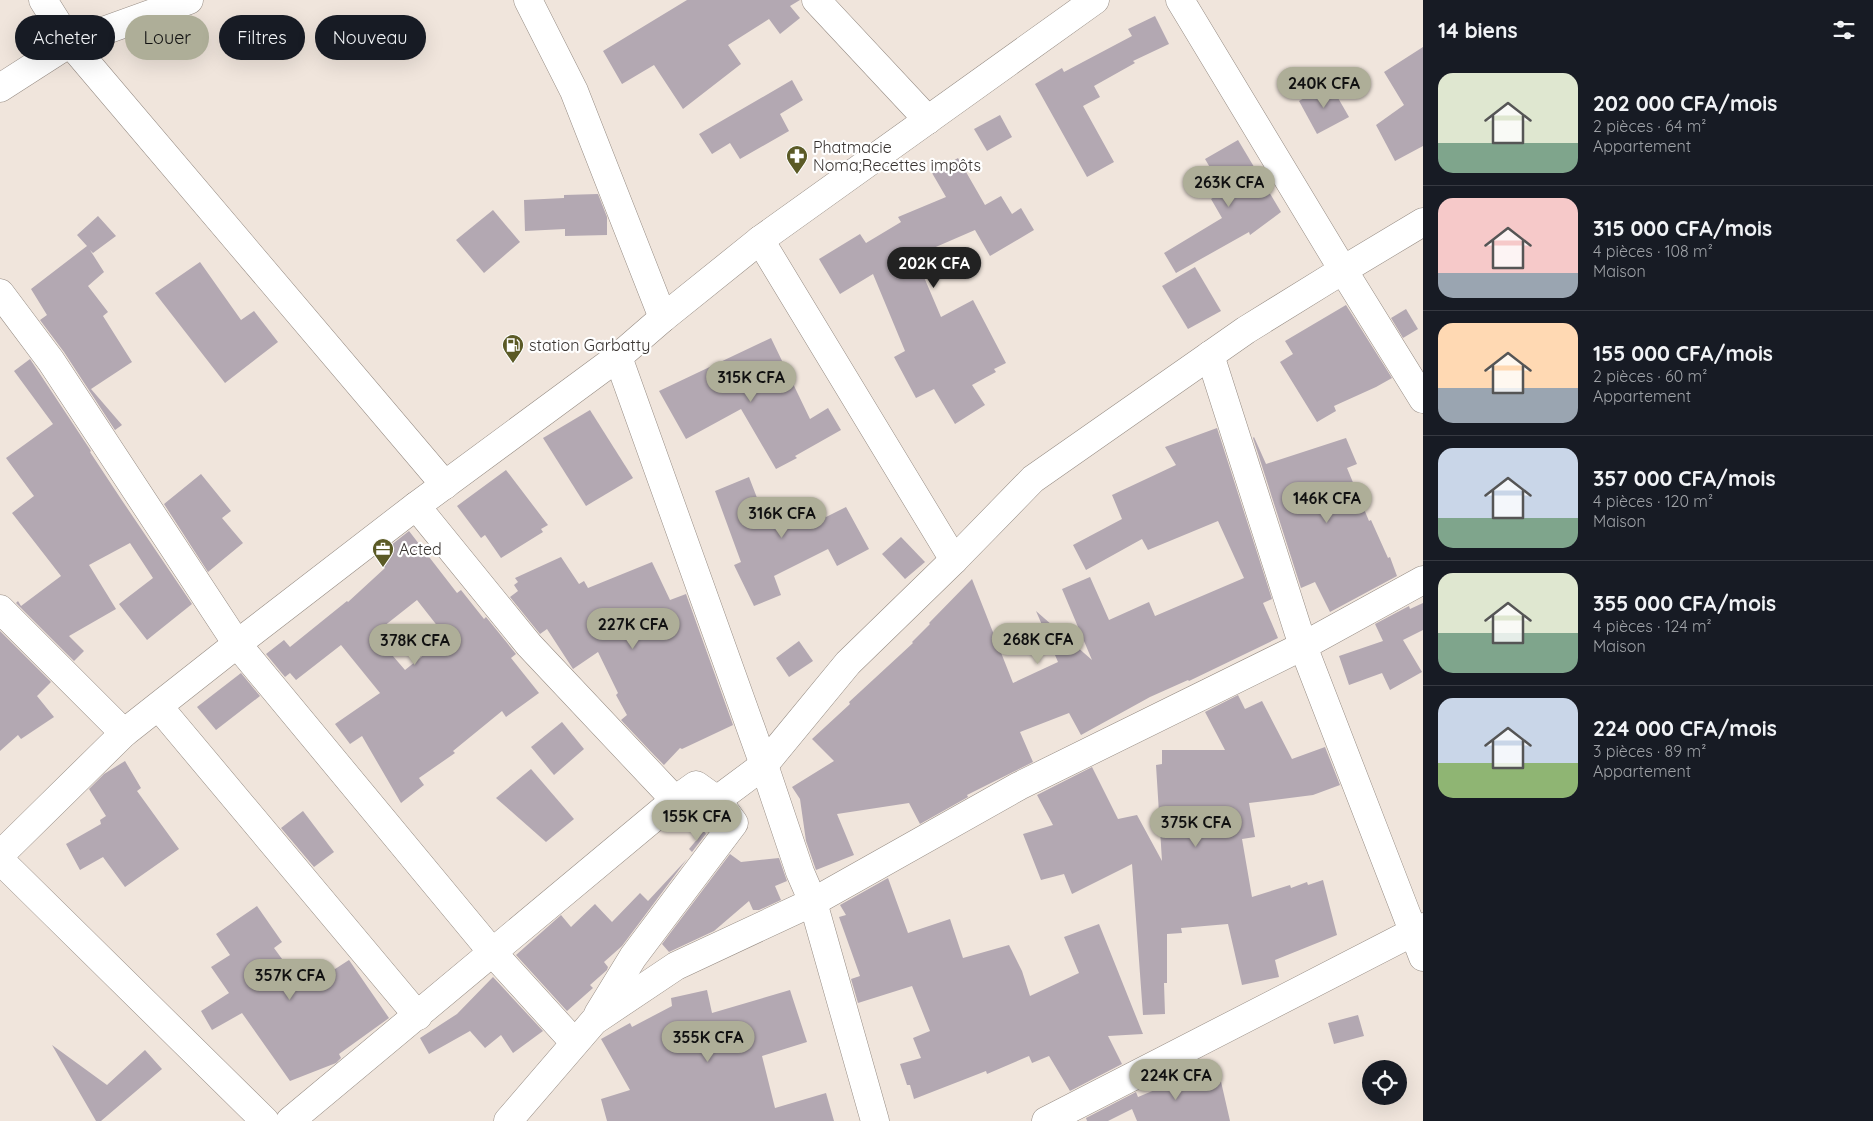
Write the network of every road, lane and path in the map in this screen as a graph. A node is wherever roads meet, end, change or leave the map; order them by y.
1 (43, 0) edge
2 (189, 0) edge
3 (528, 0) edge
4 (816, 0) edge
5 (1095, 0) edge
6 (1180, 0) edge
7 (52, 15) edge
8 (115, 27) edge
9 (44, 60) edge
10 (84, 60) edge
11 (0, 88) edge
12 (928, 120) junction
13 (1423, 222) edge
14 (760, 240) junction
15 (1343, 270) junction
16 (0, 293) edge
17 (663, 318) junction
18 (1210, 355) junction
19 (618, 357) junction
20 (1423, 399) edge
21 (445, 485) junction
22 (416, 506) junction
23 (954, 560) junction
24 (1423, 580) edge
25 (0, 609) edge
26 (237, 644) junction
27 (1304, 646) junction
28 (159, 707) junction
29 (124, 733) junction
30 (764, 765) junction
31 (675, 800) junction
32 (717, 800) junction
33 (0, 855) edge
34 (0, 860) edge
35 (813, 902) junction
36 (1420, 939) edge
37 (493, 953) junction
38 (418, 1016) junction
39 (594, 1021) junction
40 (574, 1042) junction
41 (265, 1121) edge
42 (290, 1121) edge
43 (508, 1121) edge
44 (875, 1121) edge
45 (1046, 1121) edge

1 - 7 main road
2 - 8 main road
3 - 17 main road
4 - 12 main road
5 - 12 main road
6 - 15 main road
9 - 11 main road
10 - 21 main road
12 - 14 main road
13 - 15 main road
14 - 17 main road
14 - 23 main road
15 - 18 main road
15 - 20 main road
16 - 26 main road
17 - 19 main road
18 - 23 main road
18 - 27 main road
19 - 21 main road
19 - 30 main road
21 - 22 main road
22 - 26 main road
22 - 31 main road
23 - 30 main road
24 - 27 main road
25 - 29 main road
26 - 28 main road
26 - 37 main road
27 - 35 main road
27 - 36 main road
28 - 29 main road
28 - 38 main road
29 - 33 main road
30 - 32 main road
30 - 35 main road
31 - 32 main road
31 - 37 main road
32 - 39 main road
34 - 41 main road
35 - 39 main road
35 - 44 main road
36 - 45 main road
37 - 38 main road
37 - 40 main road
38 - 42 main road
39 - 40 main road
40 - 43 main road

